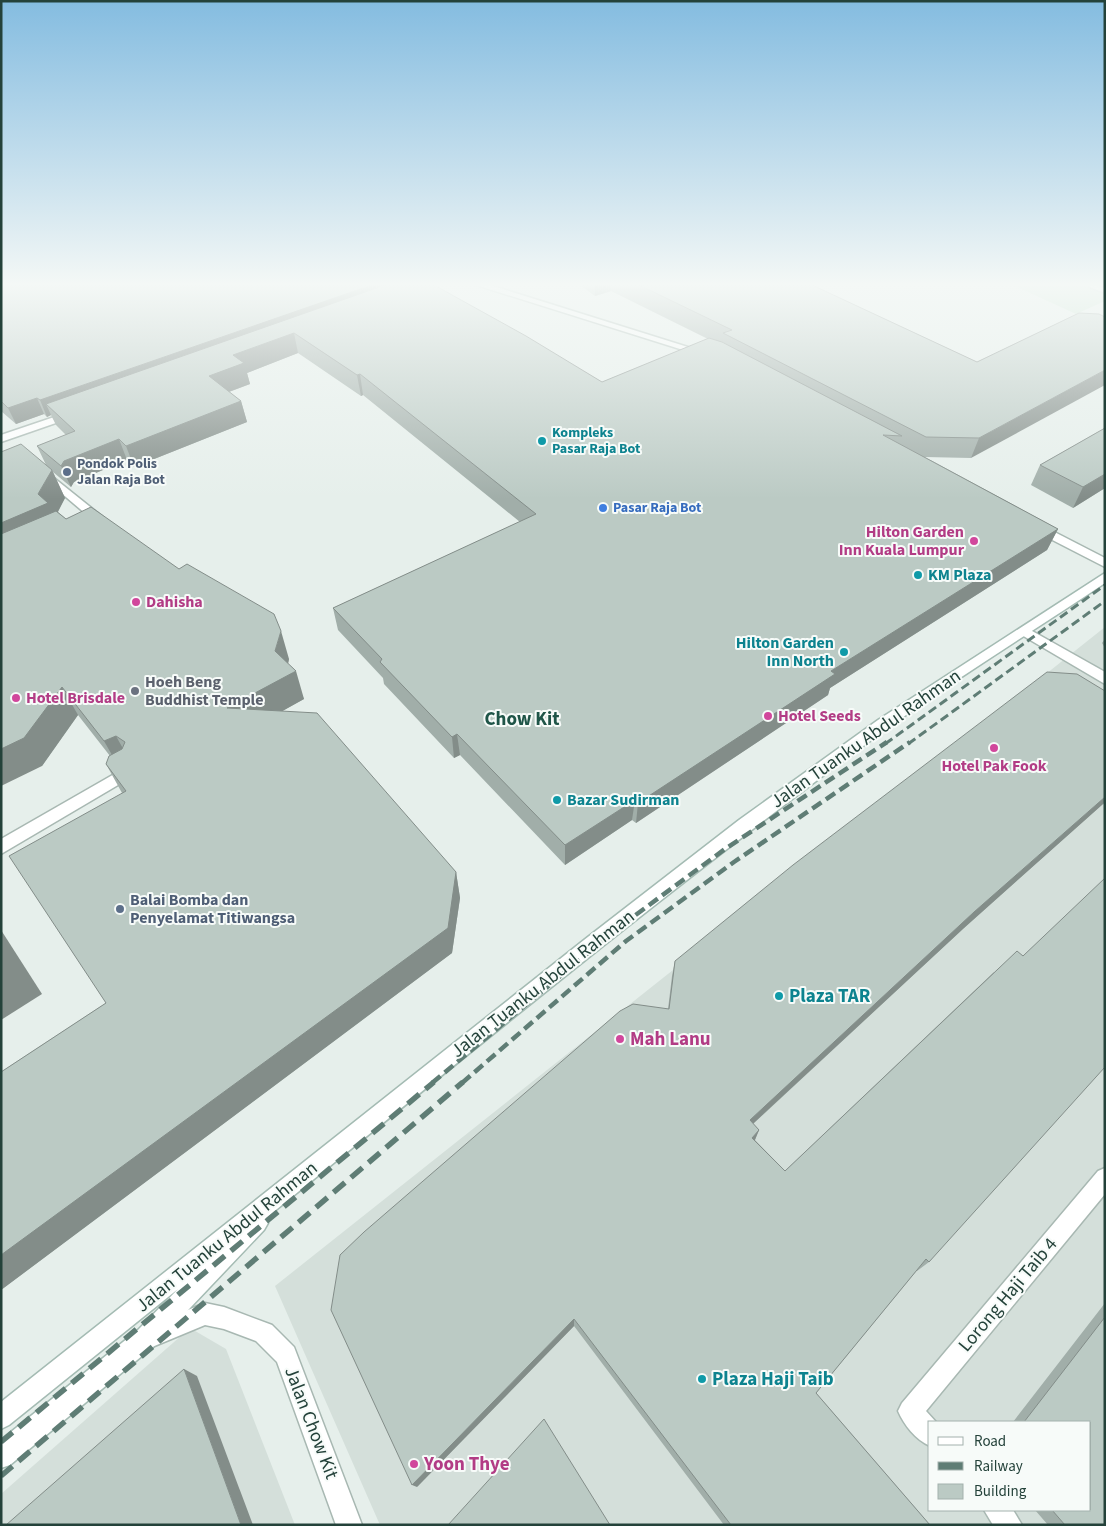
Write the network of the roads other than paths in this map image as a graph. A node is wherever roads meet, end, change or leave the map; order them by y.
1 (80, 411) edge
2 (1, 440) edge
3 (12, 445) edge
4 (34, 465) edge
5 (95, 522) edge
6 (1027, 522) edge
7 (1105, 563) edge
8 (1105, 577) edge
9 (1025, 631) junction
10 (1105, 679) edge
11 (130, 771) edge
12 (1, 847) edge
13 (1105, 1178) edge
14 (298, 1180) junction
15 (146, 1338) junction
16 (1, 1417) edge
17 (928, 1432) edge
18 (1, 1456) edge
19 (997, 1511) edge
20 (349, 1525) edge
21 (1010, 1525) edge

1 - 2 street
2 - 3 street
4 - 5 street
6 - 7 street
8 - 9 street, Jalan Tuanku Abdul Rahman
9 - 10 street
9 - 14 street, Jalan Tuanku Abdul Rahman
11 - 12 street
13 - 17 street, Lorong Haji Taib 4
14 - 15 street
14 - 16 street, Jalan Tuanku Abdul Rahman
15 - 18 street
15 - 20 street, Jalan Chow Kit
19 - 21 street

